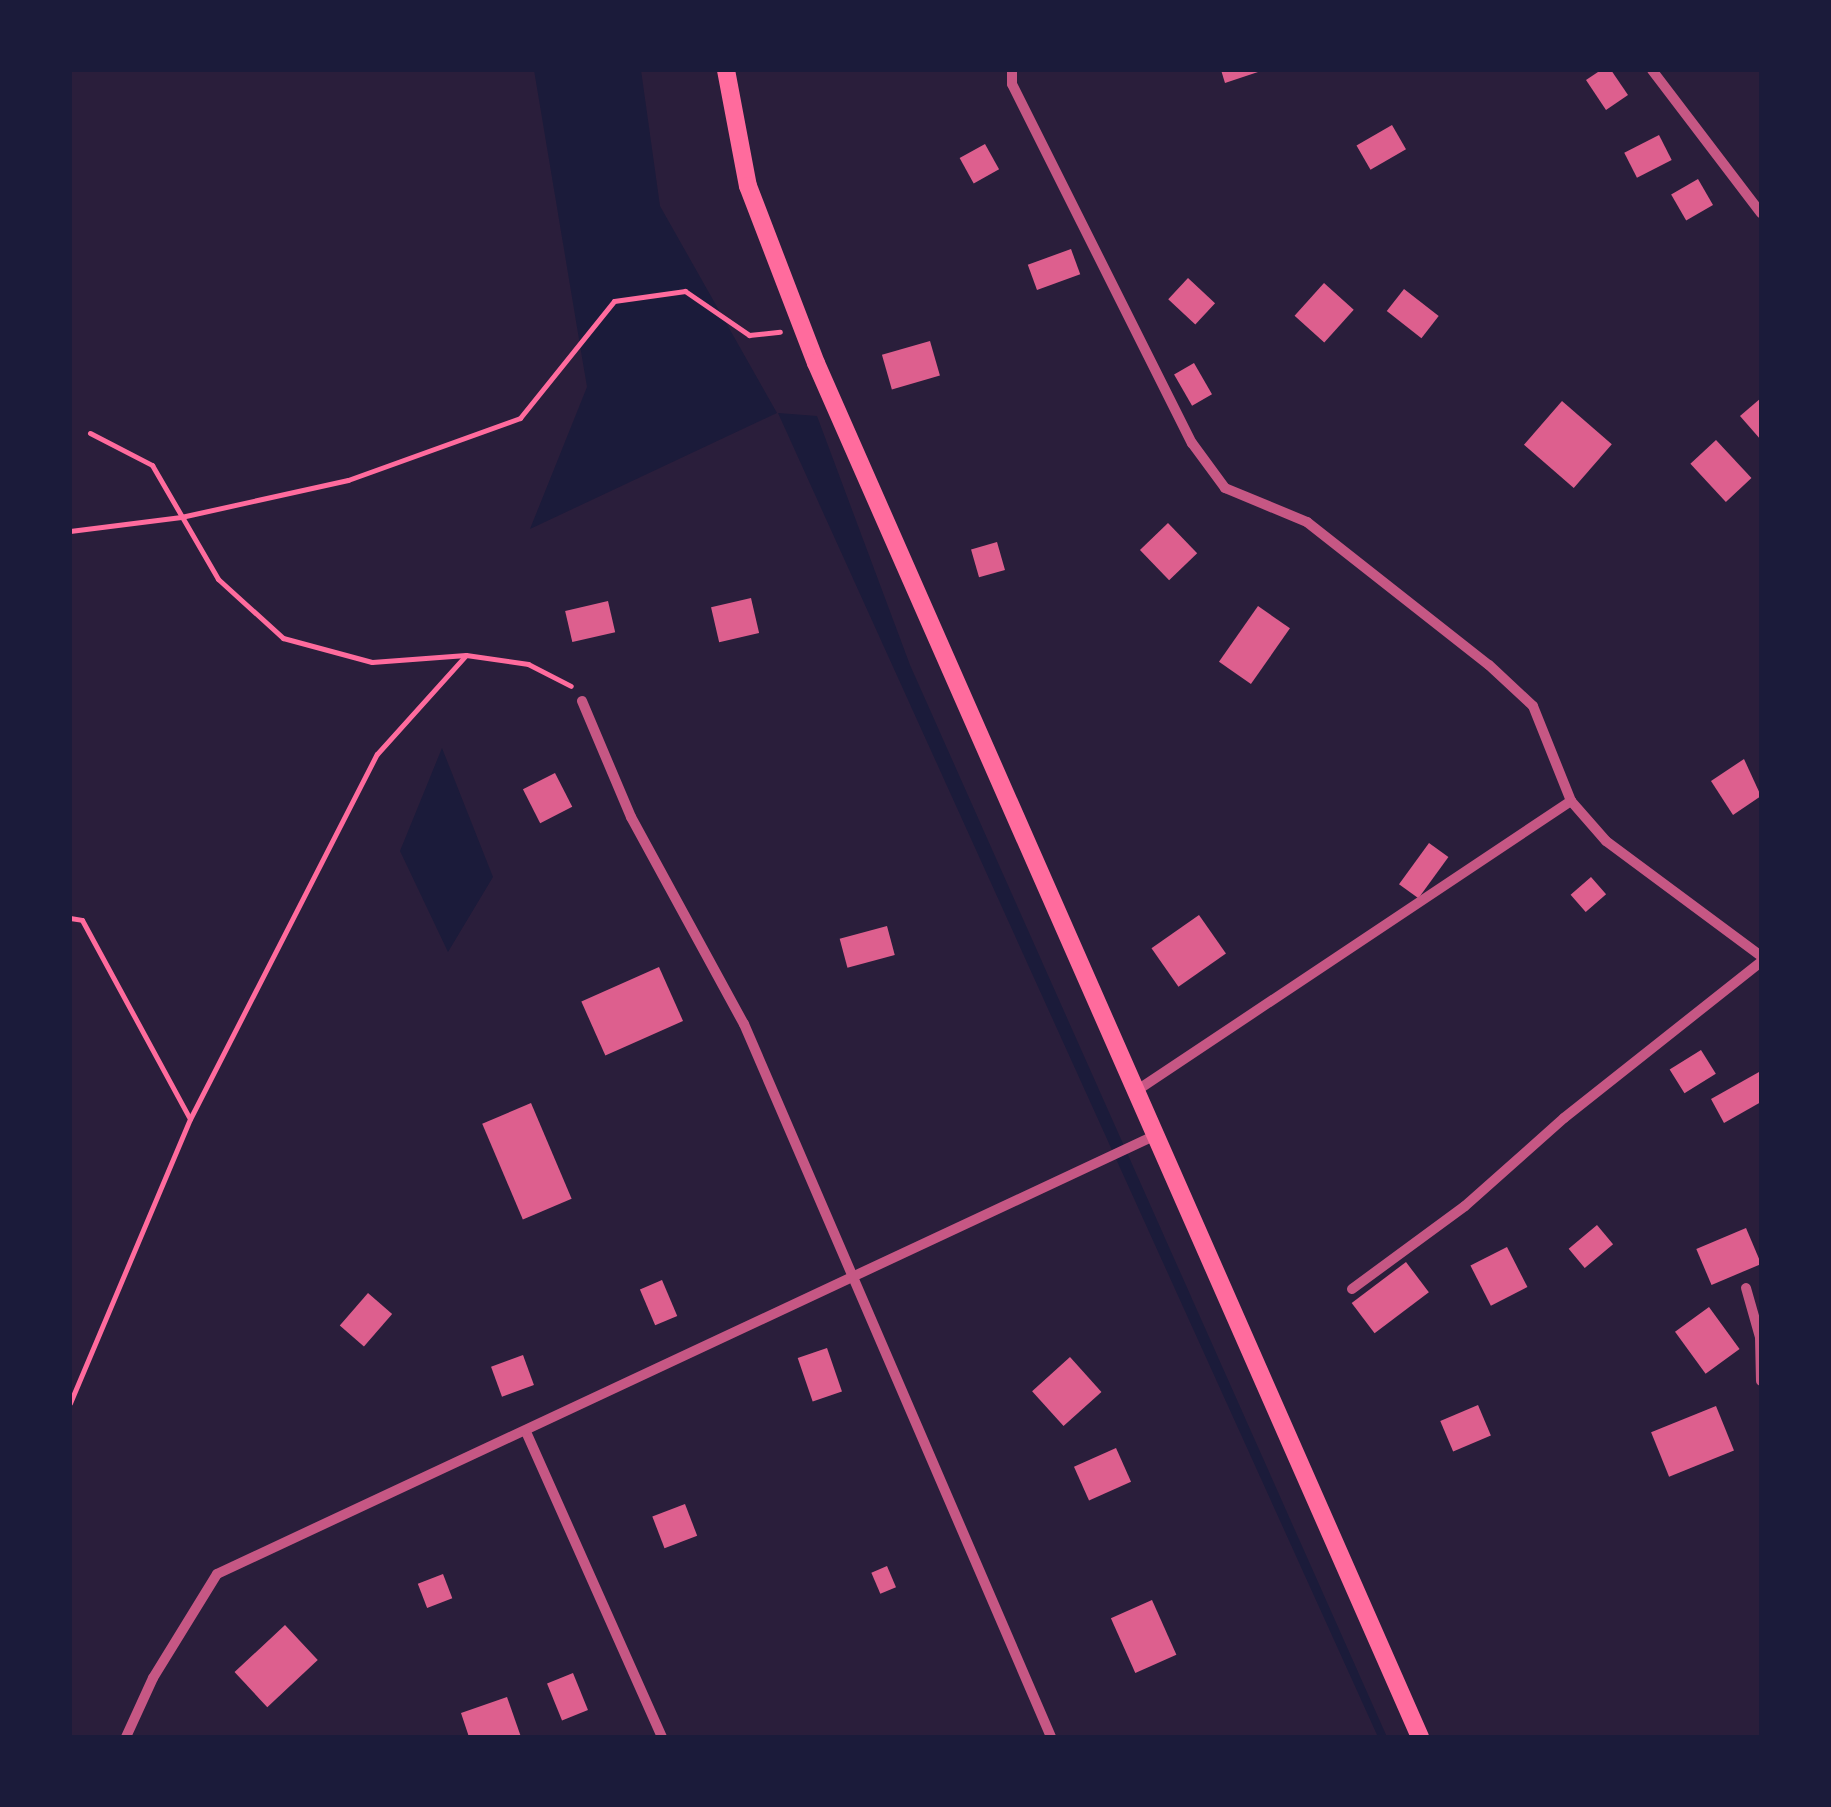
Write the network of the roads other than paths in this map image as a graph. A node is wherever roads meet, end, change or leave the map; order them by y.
1 (726, 70) edge
2 (1012, 70) edge
3 (1652, 70) edge
4 (1761, 213) edge
5 (582, 701) road end
6 (1571, 801) junction
7 (1761, 959) edge
8 (1136, 1091) junction
9 (1156, 1135) junction
10 (857, 1280) junction
11 (1746, 1288) dead end
12 (1352, 1289) dead end
13 (1761, 1380) edge
14 (527, 1434) junction
15 (126, 1737) edge
16 (662, 1737) edge
17 (1051, 1737) edge
18 (1420, 1737) edge

1 - 8 main road
2 - 6 street
3 - 4 street
5 - 10 street
6 - 7 street
6 - 8 street
7 - 12 street
8 - 9 main road
9 - 10 street
9 - 18 main road
10 - 14 street
10 - 17 street
11 - 13 street
14 - 15 street
14 - 16 street

